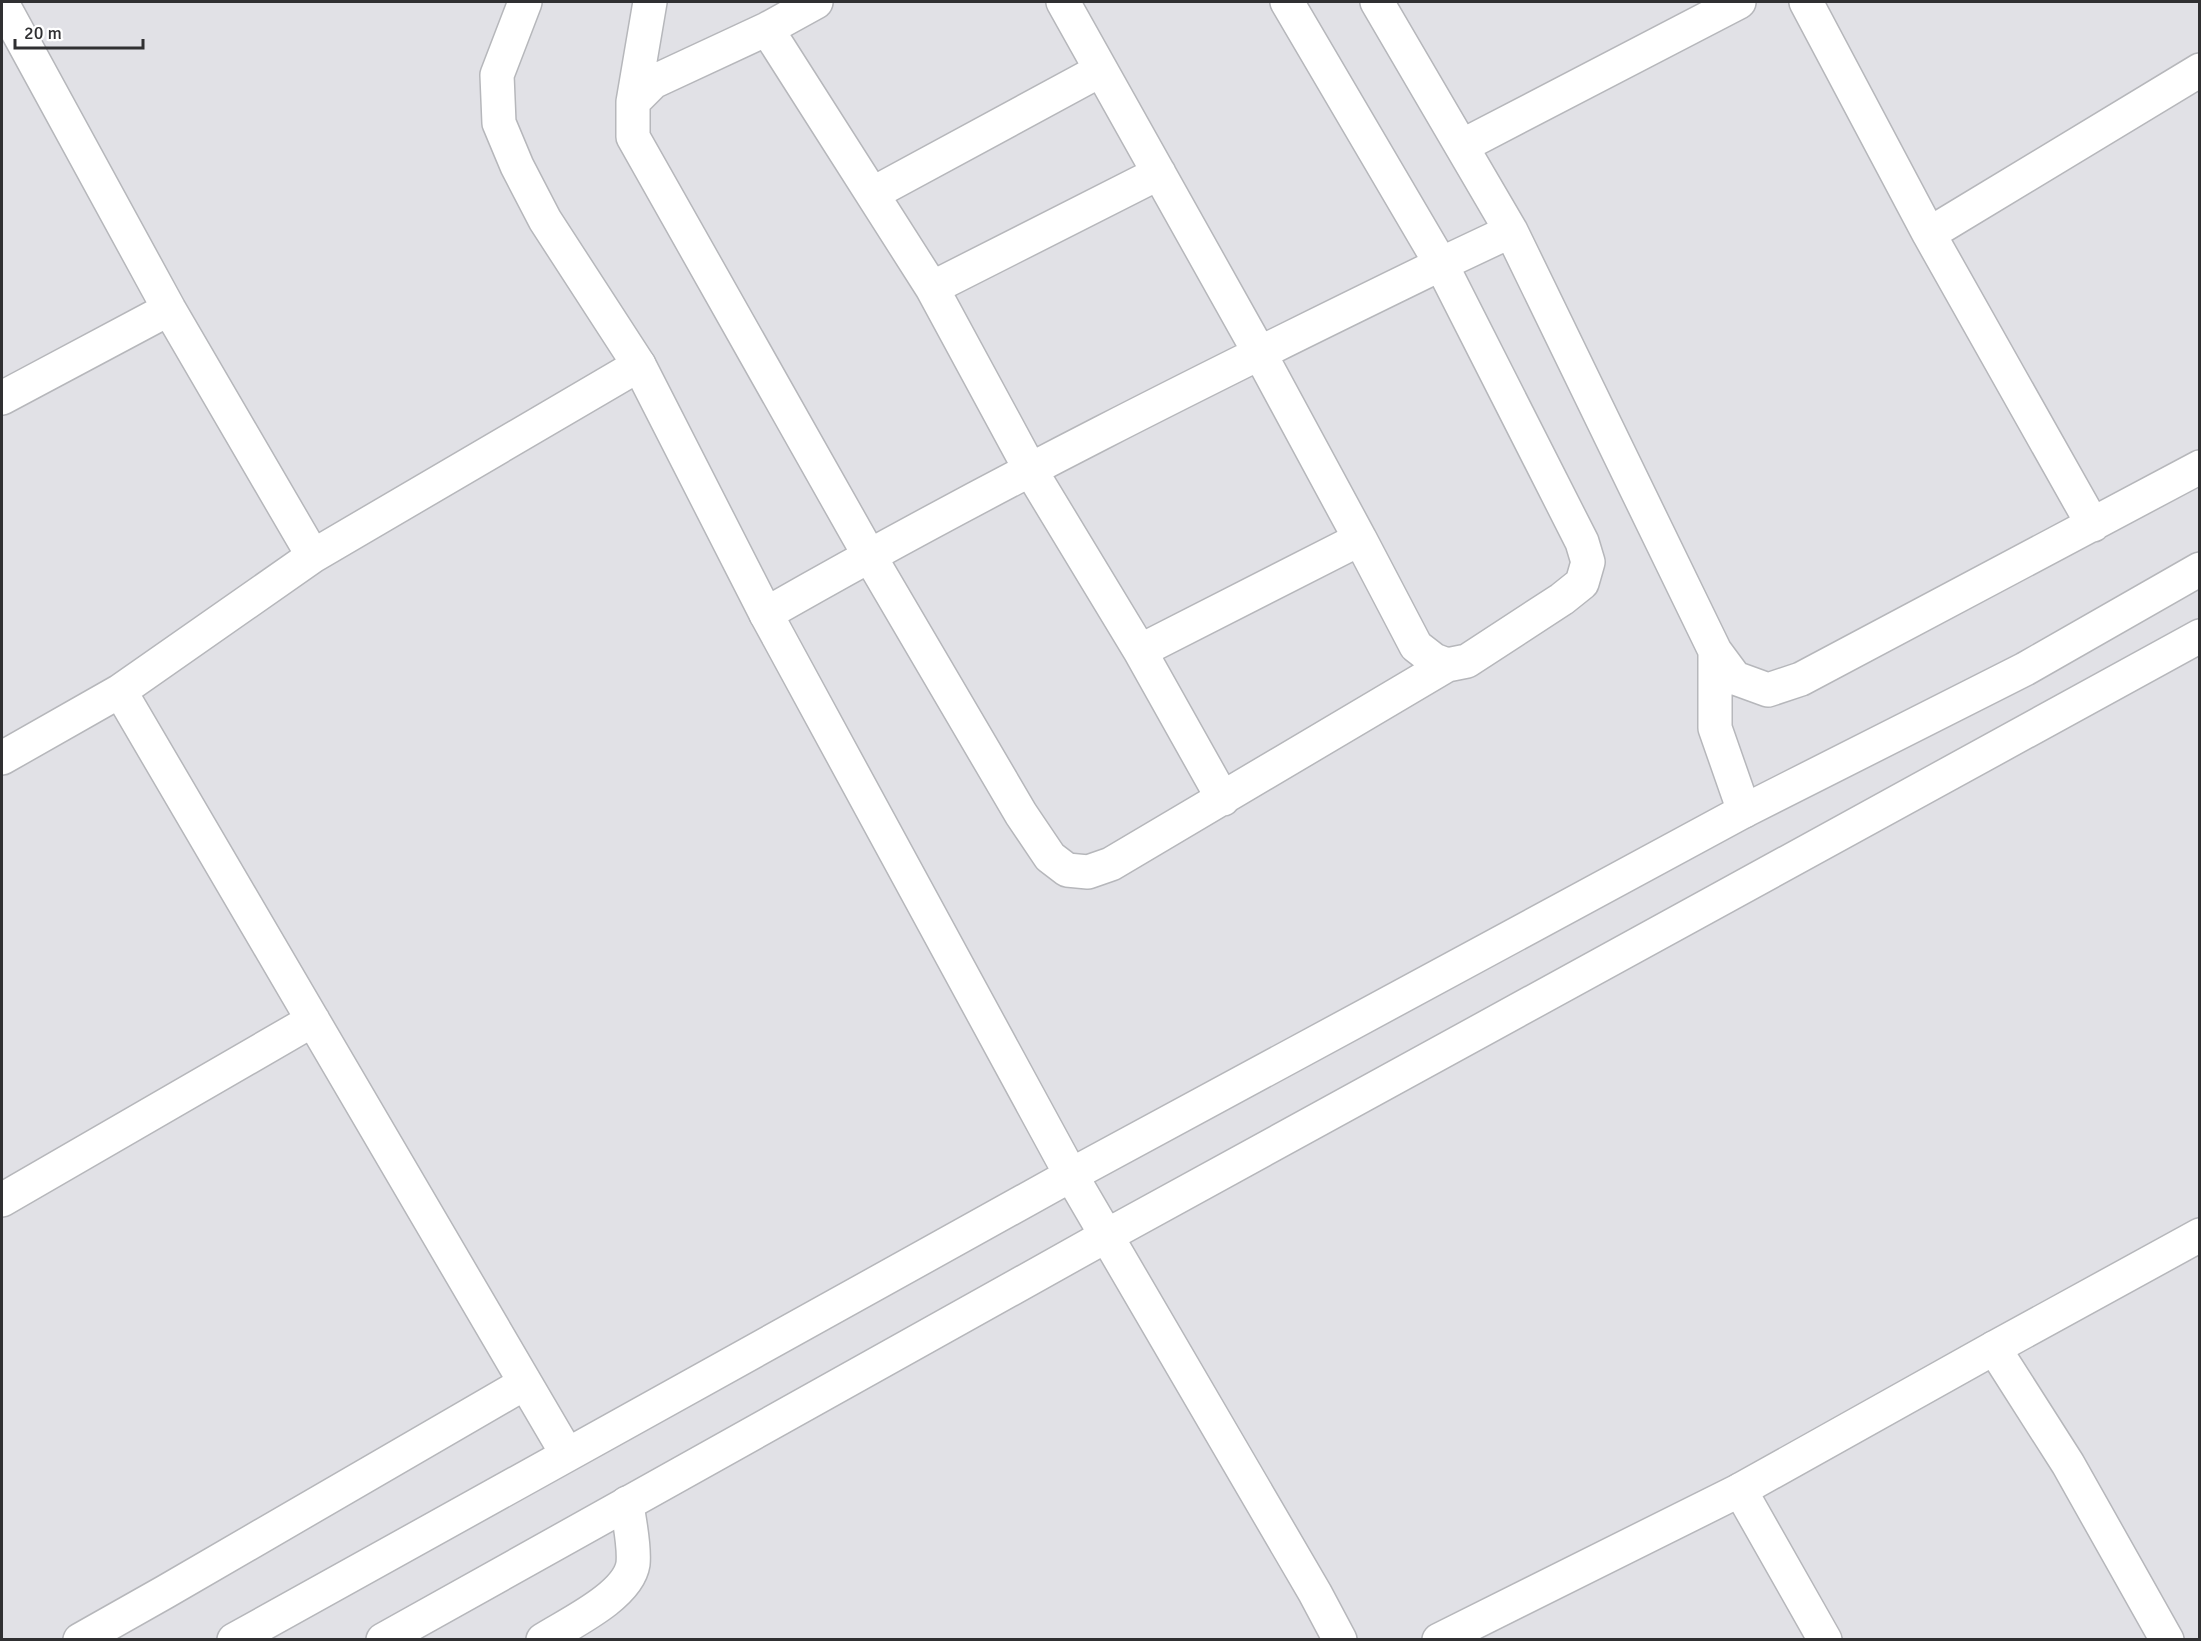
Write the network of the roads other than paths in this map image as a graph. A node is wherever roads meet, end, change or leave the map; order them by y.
1 (525, 2) edge
2 (650, 2) edge
3 (816, 2) edge
4 (1063, 2) edge
5 (1287, 2) edge
6 (1377, 2) edge
7 (1739, 2) edge
8 (1806, 2) edge
9 (2, 3) edge
10 (766, 28) junction
11 (1101, 70) junction
12 (2199, 70) edge
13 (633, 102) junction
14 (1462, 146) junction
15 (1159, 174) junction
16 (872, 194) junction
17 (1511, 231) junction
18 (1929, 234) junction
19 (1441, 264) junction
20 (932, 288) junction
21 (169, 309) junction
22 (1259, 352) junction
23 (639, 365) junction
24 (2, 398) edge
25 (2199, 467) edge
26 (1031, 471) junction
27 (2093, 525) junction
28 (1360, 539) junction
29 (869, 555) junction
30 (313, 556) junction
31 (2199, 569) edge
32 (766, 614) junction
33 (2199, 636) edge
34 (1140, 651) junction
35 (1715, 651) junction
36 (1447, 665) junction
37 (120, 691) junction
38 (2, 758) edge
39 (1223, 799) junction
40 (1744, 811) junction
41 (314, 1020) junction
42 (1071, 1175) junction
43 (2, 1200) edge
44 (2199, 1235) edge
45 (1106, 1236) junction
46 (1994, 1348) junction
47 (525, 1383) junction
48 (567, 1454) junction
49 (1740, 1490) junction
50 (627, 1503) junction
51 (80, 1640) edge
52 (234, 1640) edge
53 (383, 1640) edge
54 (543, 1640) edge
55 (1340, 1640) edge
56 (1439, 1640) edge
57 (1825, 1640) edge
58 (2167, 1640) edge

1 - 23 street
2 - 13 street
3 - 10 street
4 - 11 street
5 - 19 street
6 - 14 street
7 - 14 street
8 - 18 street
9 - 21 street
10 - 13 street
10 - 16 street
11 - 15 street
11 - 16 street
12 - 18 street
13 - 29 street
14 - 17 street
15 - 20 street
15 - 22 street
16 - 20 street
17 - 19 street
17 - 35 street
18 - 27 street
19 - 22 street
19 - 36 street
20 - 26 street
21 - 24 street
21 - 30 street
22 - 26 street
22 - 28 street
23 - 30 street
23 - 32 street
25 - 27 street
26 - 29 street
26 - 34 street
27 - 35 street
28 - 34 street
28 - 36 street
29 - 32 street
29 - 39 street
30 - 37 street
31 - 40 street
32 - 42 street
33 - 45 street
34 - 39 street
35 - 40 street
36 - 39 street
37 - 38 street
37 - 41 street
40 - 42 street
41 - 43 street
41 - 47 street
42 - 45 street
42 - 48 street
44 - 46 street
45 - 50 street
45 - 55 street
46 - 49 street
46 - 58 street
47 - 48 street
47 - 51 street
48 - 52 street
49 - 56 street
49 - 57 street
50 - 53 street
50 - 54 street

